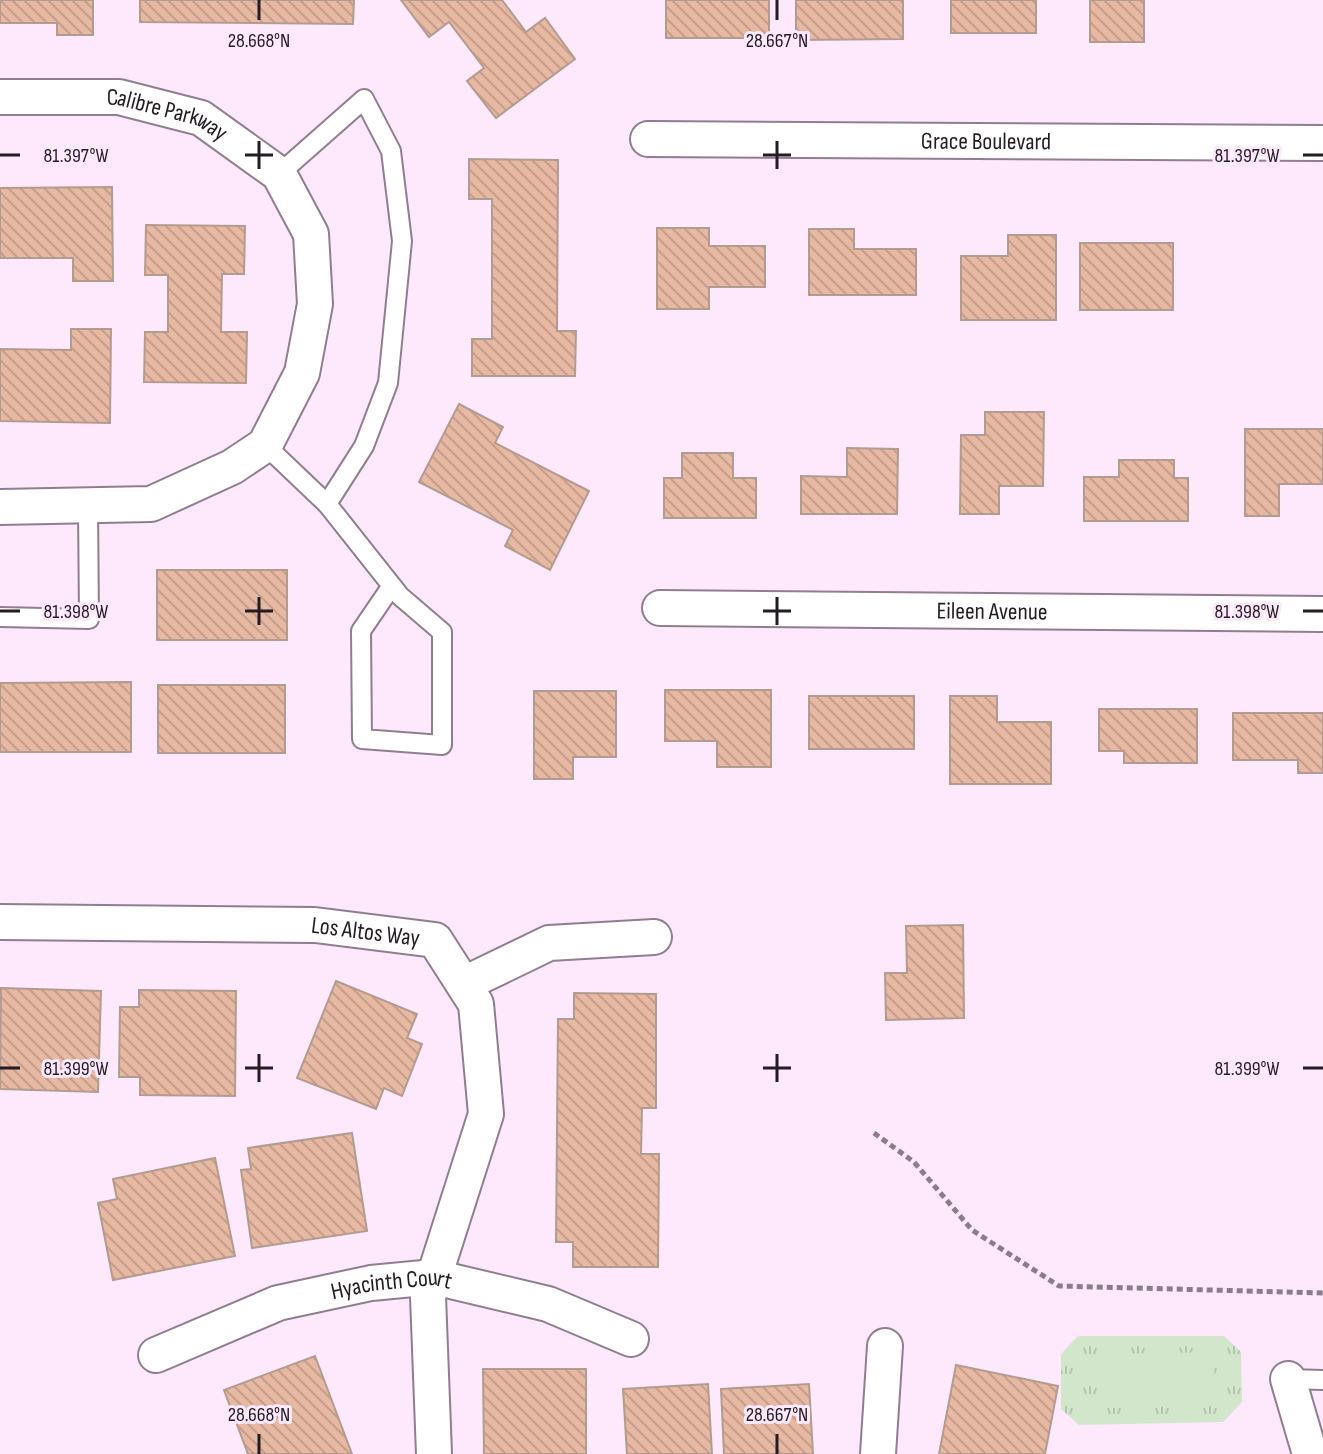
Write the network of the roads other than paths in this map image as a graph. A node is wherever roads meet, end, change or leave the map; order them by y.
1 (0, 97) edge
2 (648, 139) dead end
3 (1323, 143) edge
4 (279, 174) junction
5 (265, 445) junction
6 (327, 504) junction
7 (88, 505) junction
8 (0, 507) edge
9 (391, 587) junction
10 (660, 608) dead end
11 (1323, 614) edge
12 (0, 617) edge
13 (0, 922) edge
14 (654, 937) dead end
15 (464, 984) junction
16 (434, 1277) junction
17 (631, 1339) dead end
18 (885, 1346) dead end
19 (156, 1355) dead end
20 (1288, 1379) joint
21 (1323, 1380) edge
22 (434, 1454) edge
23 (878, 1454) edge
24 (1310, 1454) edge

1 - 4 street, Calibre Parkway
2 - 3 street, Grace Boulevard
4 - 5 street, Calibre Parkway
4 - 6 lane
5 - 6 lane
5 - 7 street, Calibre Parkway
6 - 9 lane
7 - 8 street, Calibre Parkway
7 - 12 lane
9 - 9 lane
10 - 11 street, Eileen Avenue
13 - 15 street, Los Altos Way
14 - 15 street
15 - 16 street, Los Altos Way
16 - 17 street, Hyacinth Court
16 - 19 street, Hyacinth Court
16 - 22 street, Los Altos Way
18 - 23 street
20 - 21 lane
20 - 24 street

